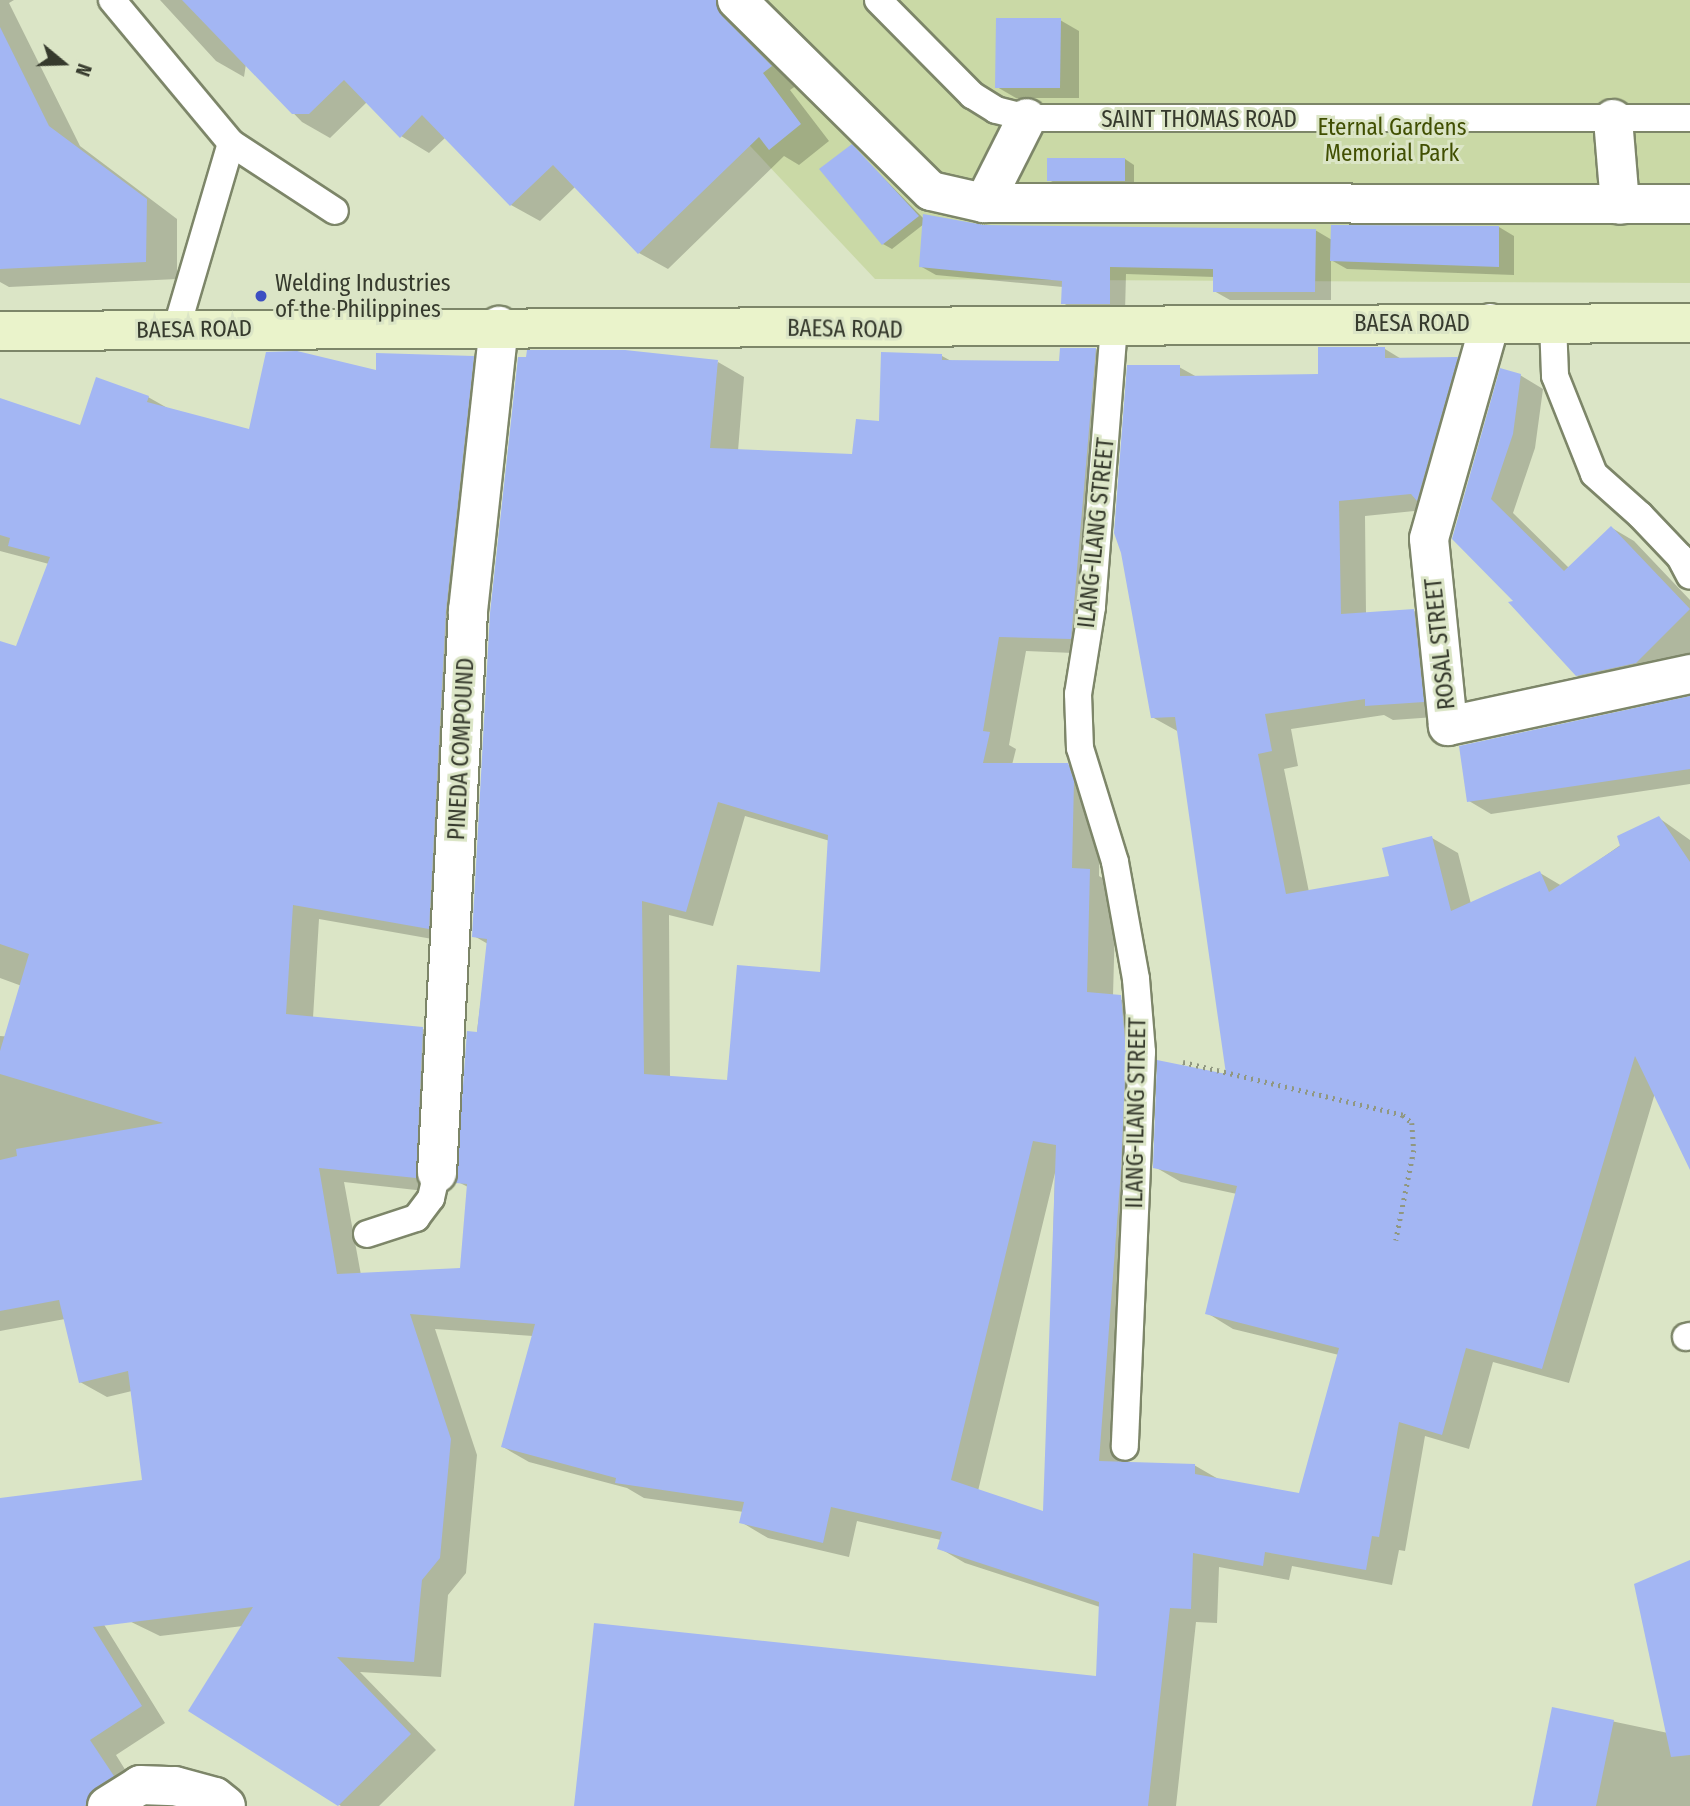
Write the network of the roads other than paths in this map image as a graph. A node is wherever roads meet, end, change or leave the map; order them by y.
1 (112, 0) edge
2 (737, 0) edge
3 (878, 0) edge
4 (1027, 118) junction
5 (1690, 118) edge
6 (1613, 119) junction
7 (232, 142) junction
8 (984, 203) junction
9 (1690, 204) edge
10 (1620, 205) junction
11 (335, 211) dead end
12 (1490, 323) junction
13 (1553, 323) junction
14 (1690, 323) edge
15 (499, 326) junction
16 (1114, 326) junction
17 (176, 330) junction
18 (0, 331) edge
19 (1690, 576) edge
20 (1690, 674) edge
21 (437, 1173) joint
22 (367, 1234) dead end
23 (1125, 1447) dead end
24 (107, 1806) edge
25 (226, 1806) edge

1 - 7 lane
2 - 8 street
3 - 4 lane, SAINT THOMAS ROAD
4 - 6 lane, SAINT THOMAS ROAD
4 - 8 street
5 - 6 lane, SAINT THOMAS ROAD
6 - 10 street
7 - 11 lane
7 - 17 lane
8 - 10 street
9 - 10 street
12 - 13 main road, BAESA ROAD
12 - 16 main road, BAESA ROAD
12 - 20 street, ROSAL STREET
13 - 14 main road, BAESA ROAD
13 - 19 lane
15 - 16 main road, BAESA ROAD
15 - 17 main road, BAESA ROAD
15 - 21 street, PINEDA COMPOUND
16 - 23 lane, ILANG-ILANG STREET
17 - 18 main road, BAESA ROAD
21 - 22 lane
24 - 25 street

